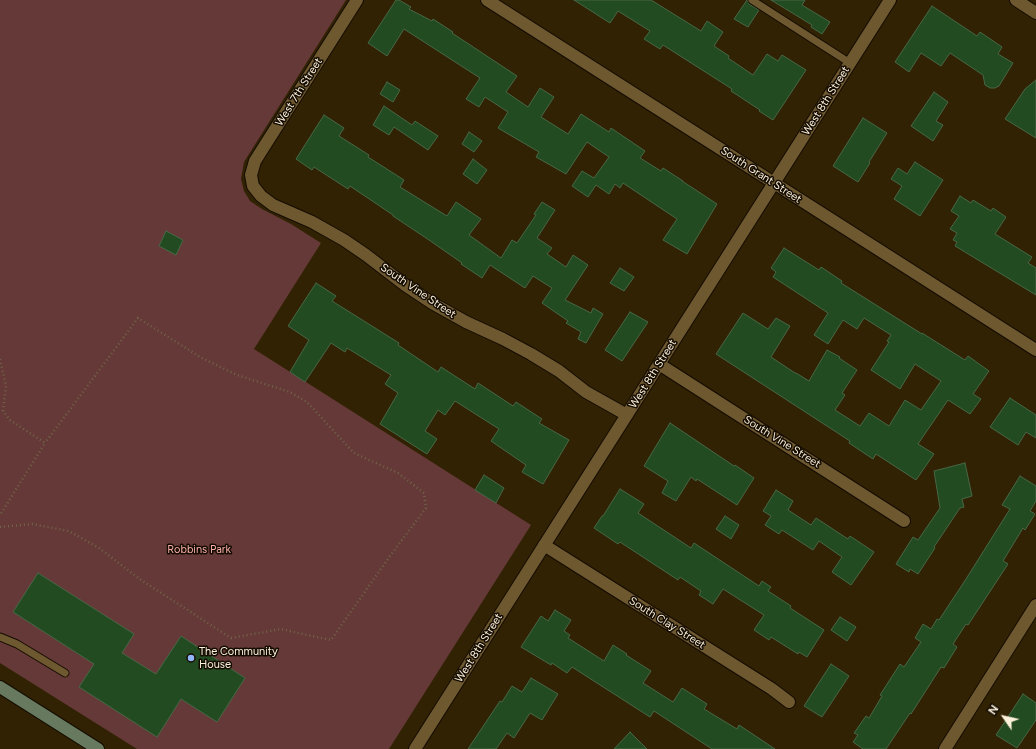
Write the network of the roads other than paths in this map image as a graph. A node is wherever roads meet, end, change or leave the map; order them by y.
1 (357, 0) edge
2 (487, 0) edge
3 (752, 0) edge
4 (890, 0) edge
5 (1016, 0) edge
6 (1036, 13) edge
7 (850, 63) junction
8 (774, 183) junction
9 (253, 186) joint
10 (1036, 350) edge
11 (659, 364) junction
12 (627, 415) junction
13 (904, 520) dead end
14 (544, 545) junction
15 (1036, 605) edge
16 (0, 637) edge
17 (65, 673) dead end
18 (0, 687) edge
19 (789, 702) dead end
20 (98, 749) edge
21 (415, 749) edge
22 (945, 749) edge

1 - 9 street, West 7th Street
2 - 8 street, South Grant Street
3 - 7 lane
4 - 7 street, West 8th Street
5 - 6 street
7 - 8 street, West 8th Street
8 - 10 street, South Grant Street
8 - 11 street, West 8th Street
9 - 12 street, South Vine Street
11 - 12 street, West 8th Street
11 - 13 street, South Vine Street
12 - 14 street, West 8th Street
14 - 19 street, South Clay Street
14 - 21 street, West 8th Street
15 - 22 street
16 - 17 lane
18 - 20 street

